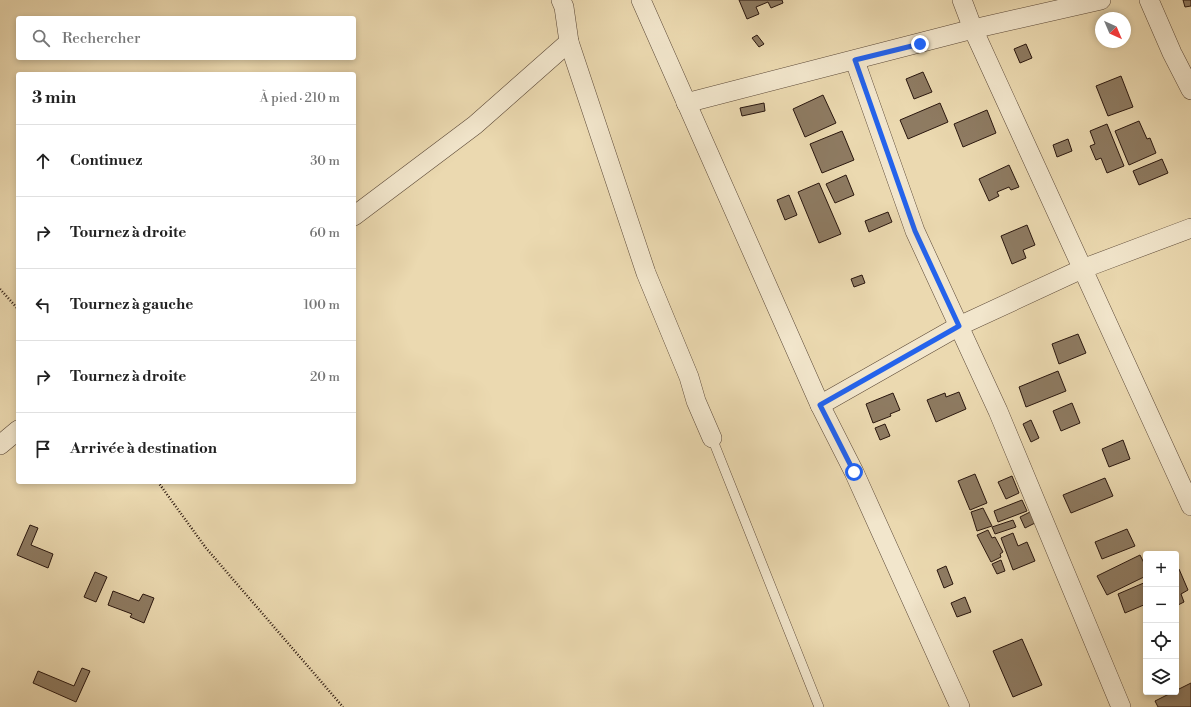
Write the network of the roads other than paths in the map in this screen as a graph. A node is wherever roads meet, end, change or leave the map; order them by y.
1 (561, 0) edge
2 (641, 0) edge
3 (962, 0) edge
4 (1101, 0) edge
5 (1149, 0) edge
6 (973, 29) junction
7 (569, 42) junction
8 (855, 60) junction
9 (1191, 90) edge
10 (686, 103) junction
11 (356, 214) edge
12 (1191, 228) edge
13 (1082, 269) junction
14 (959, 326) junction
15 (820, 405) junction
16 (16, 432) edge
17 (712, 438) joint
18 (0, 445) edge
19 (1191, 506) edge
20 (819, 707) edge
21 (960, 707) edge
22 (1122, 707) edge

1 - 7 street
2 - 10 street
3 - 6 street
4 - 6 street
5 - 9 street
6 - 8 street
6 - 13 street
7 - 11 street
7 - 17 street
8 - 10 street
8 - 14 street
10 - 15 street
12 - 13 street
13 - 14 street
13 - 19 street
14 - 15 street
14 - 22 street
15 - 21 street
16 - 18 street
17 - 20 lane

